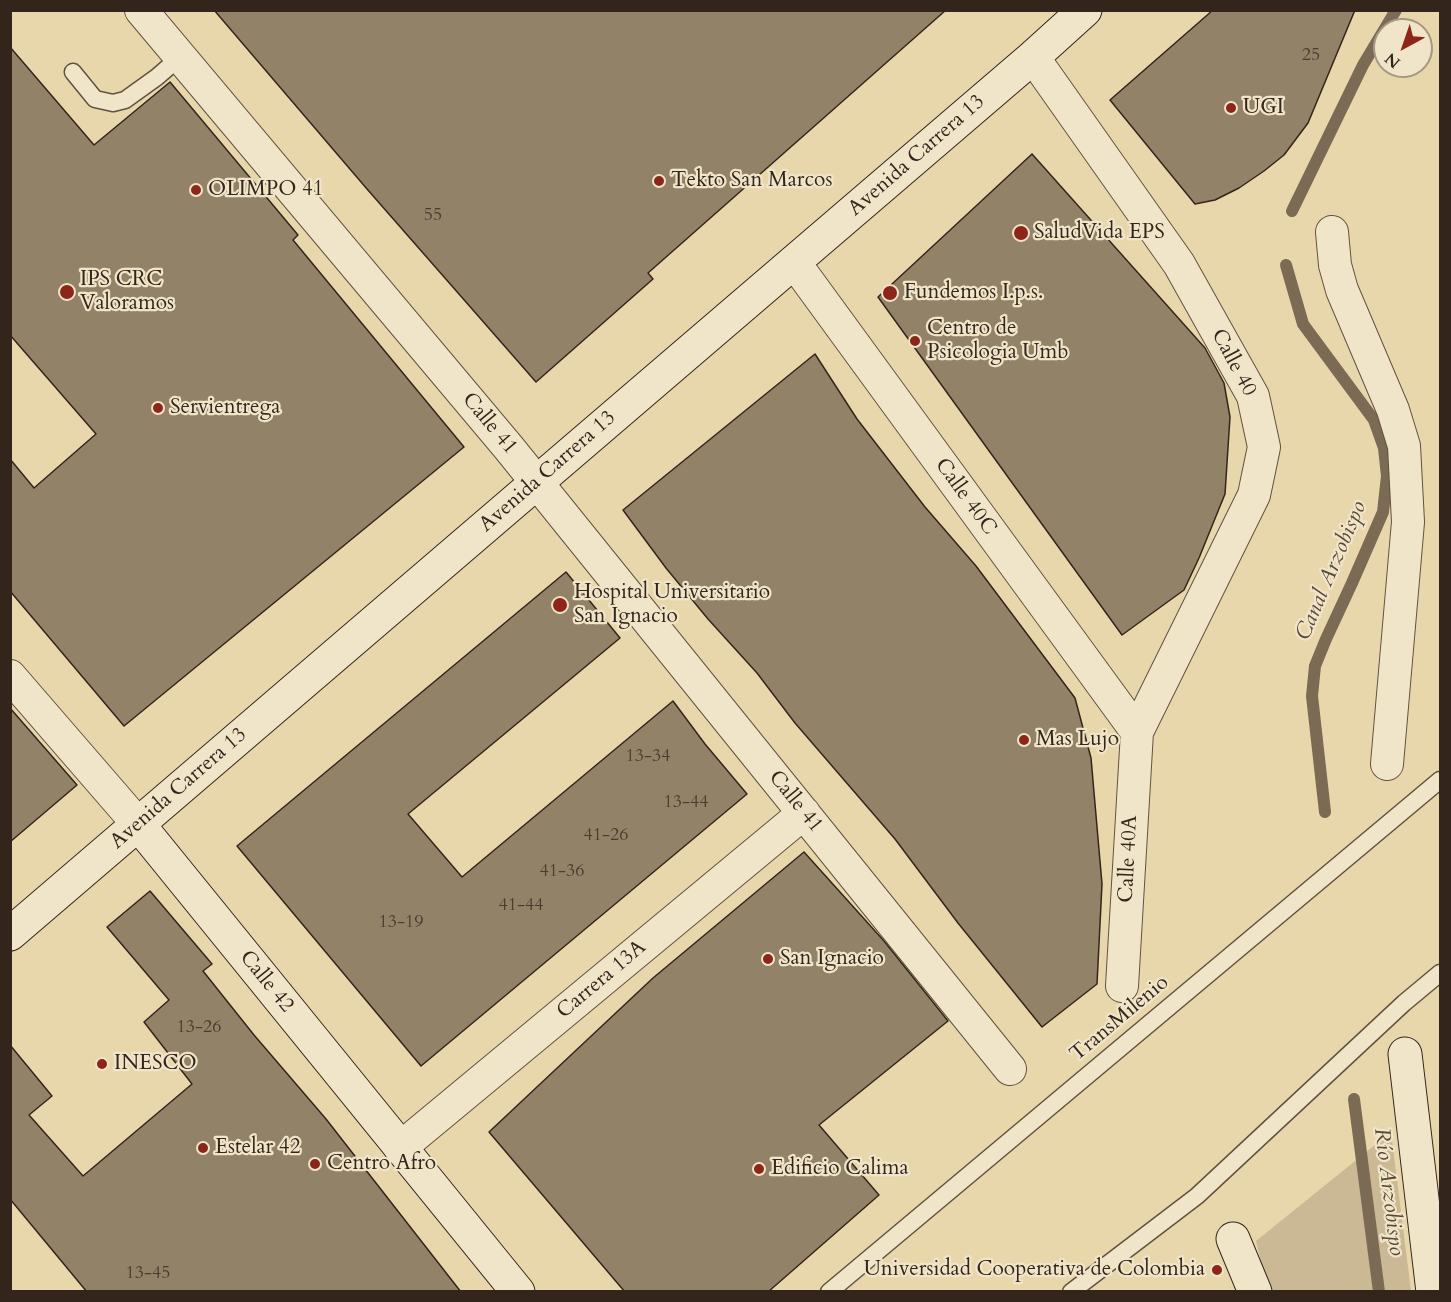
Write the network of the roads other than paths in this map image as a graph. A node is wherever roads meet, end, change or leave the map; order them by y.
1 (141, 10) edge
2 (1085, 10) edge
3 (180, 57) junction
4 (1033, 57) junction
5 (73, 72) dead end
6 (1332, 232) dead end
7 (794, 262) junction
8 (537, 482) junction
9 (10, 676) edge
10 (1137, 732) junction
11 (1387, 764) dead end
12 (1440, 780) edge
13 (804, 813) junction
14 (138, 824) junction
15 (10, 934) edge
16 (1440, 973) edge
17 (1122, 986) dead end
18 (1405, 1054) dead end
19 (1010, 1069) dead end
20 (400, 1148) junction
21 (1233, 1239) dead end
22 (518, 1292) edge
23 (829, 1292) edge
24 (1071, 1292) edge
25 (1255, 1292) edge
26 (1433, 1292) edge

1 - 3 street, Calle 41
2 - 4 main road, Avenida Carrera 13
3 - 5 lane
3 - 8 street, Calle 41
4 - 7 main road, Avenida Carrera 13
4 - 10 street, Calle 40
6 - 11 street
7 - 8 main road, Avenida Carrera 13
7 - 10 street, Calle 40C
8 - 13 street, Calle 41
8 - 14 main road, Avenida Carrera 13
9 - 14 street, Calle 42
10 - 17 street, Calle 40A
12 - 23 lane, TransMilenio
13 - 19 street, Calle 41
13 - 20 street, Carrera 13A
14 - 15 main road, Avenida Carrera 13
14 - 20 main road, Calle 42
16 - 24 lane
18 - 26 main road
20 - 22 main road, Calle 42
21 - 25 main road

